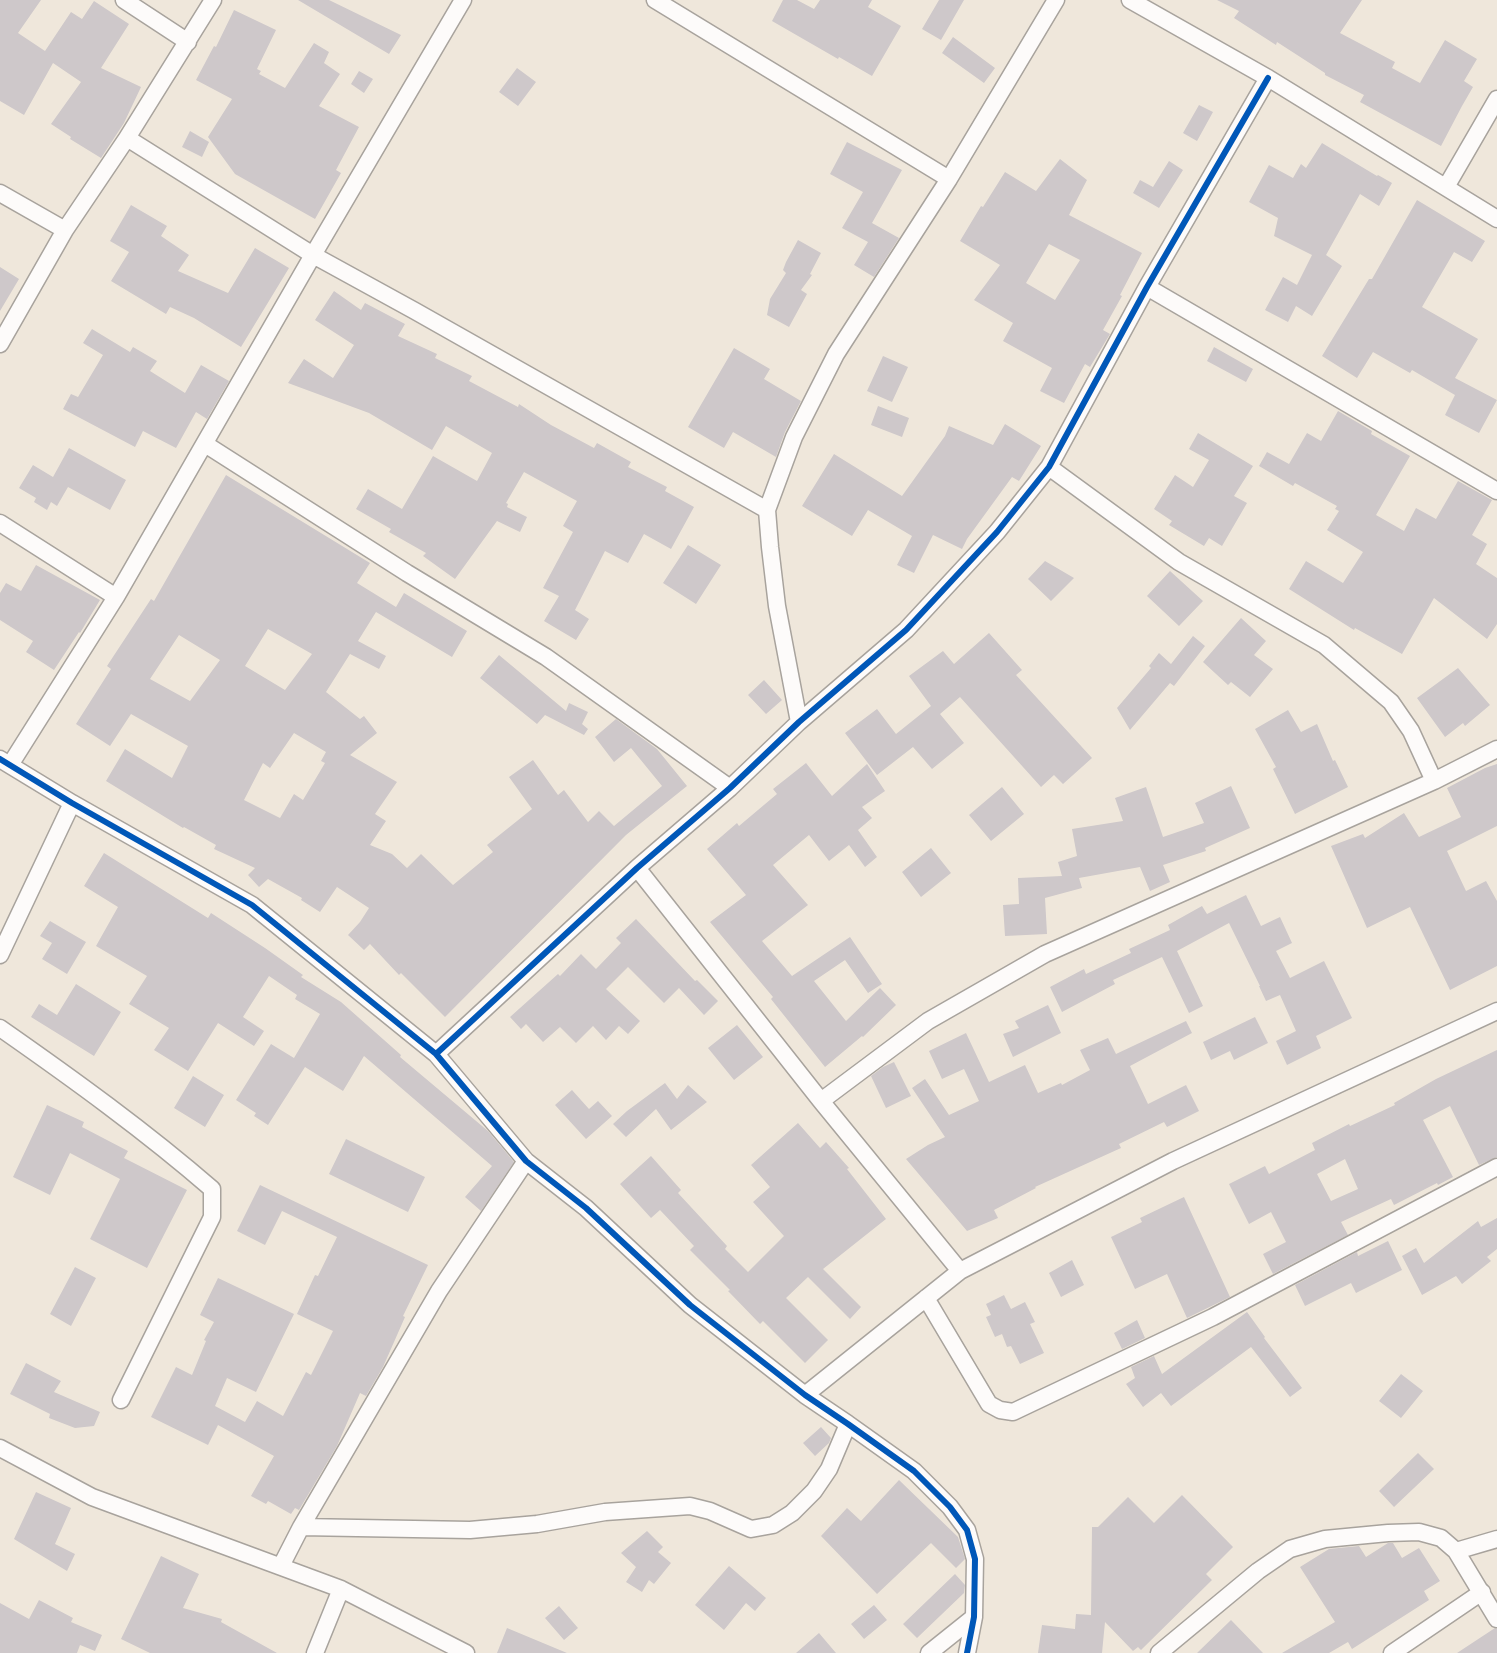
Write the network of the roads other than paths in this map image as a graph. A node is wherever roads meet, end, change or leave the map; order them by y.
1 (124, 0) edge
2 (213, 0) edge
3 (463, 0) edge
4 (655, 0) edge
5 (1056, 0) edge
6 (1130, 0) edge
7 (188, 42) junction
8 (1268, 78) junction
9 (1497, 99) edge
10 (127, 138) junction
11 (949, 179) junction
12 (1446, 187) junction
13 (0, 193) edge
14 (1497, 218) edge
15 (66, 230) junction
16 (313, 255) junction
17 (1147, 287) junction
18 (0, 344) edge
19 (206, 444) junction
20 (1049, 467) junction
21 (1497, 491) edge
22 (767, 510) junction
23 (0, 523) edge
24 (116, 597) junction
25 (799, 722) junction
26 (1497, 749) edge
27 (5, 762) edge
28 (1434, 781) junction
29 (730, 788) junction
30 (72, 803) junction
31 (636, 868) junction
32 (0, 955) edge
33 (1497, 1011) edge
34 (0, 1028) edge
35 (436, 1054) junction
36 (820, 1101) junction
37 (526, 1161) junction
38 (1497, 1167) edge
39 (960, 1271) junction
40 (926, 1298) junction
41 (805, 1395) junction
42 (121, 1400) dead end
43 (848, 1424) junction
44 (0, 1448) edge
45 (301, 1527) junction
46 (1497, 1539) edge
47 (1456, 1551) junction
48 (281, 1566) junction
49 (341, 1589) junction
50 (1482, 1592) junction
51 (974, 1617) junction
52 (1497, 1619) edge
53 (315, 1653) edge
54 (466, 1653) edge
55 (929, 1653) edge
56 (967, 1653) edge
57 (1159, 1653) edge
58 (1392, 1653) edge

1 - 7 street
2 - 7 street
3 - 16 street
4 - 11 street
5 - 11 street
6 - 8 street
7 - 10 street
8 - 12 street
8 - 17 street
9 - 12 street
10 - 15 street
10 - 16 street
11 - 22 street
12 - 14 street
13 - 15 street
15 - 18 street
16 - 19 street
16 - 22 street
17 - 20 street
17 - 21 street
19 - 24 street
19 - 29 street
20 - 25 street
20 - 28 street
22 - 25 street
23 - 24 street
24 - 27 street
25 - 29 street
26 - 28 street
27 - 30 street
28 - 36 street
29 - 31 street
30 - 32 street
30 - 35 street
31 - 35 street
31 - 36 street
33 - 39 street
34 - 42 street
35 - 37 street
36 - 39 street
37 - 41 street
37 - 45 street
38 - 40 street
39 - 40 street
40 - 41 street
41 - 43 street
43 - 45 street
43 - 51 street
44 - 48 street
45 - 48 street
46 - 47 street
47 - 50 street
47 - 57 street
48 - 49 street
49 - 53 street
49 - 54 street
50 - 52 street
50 - 58 street
51 - 55 street
51 - 56 street

